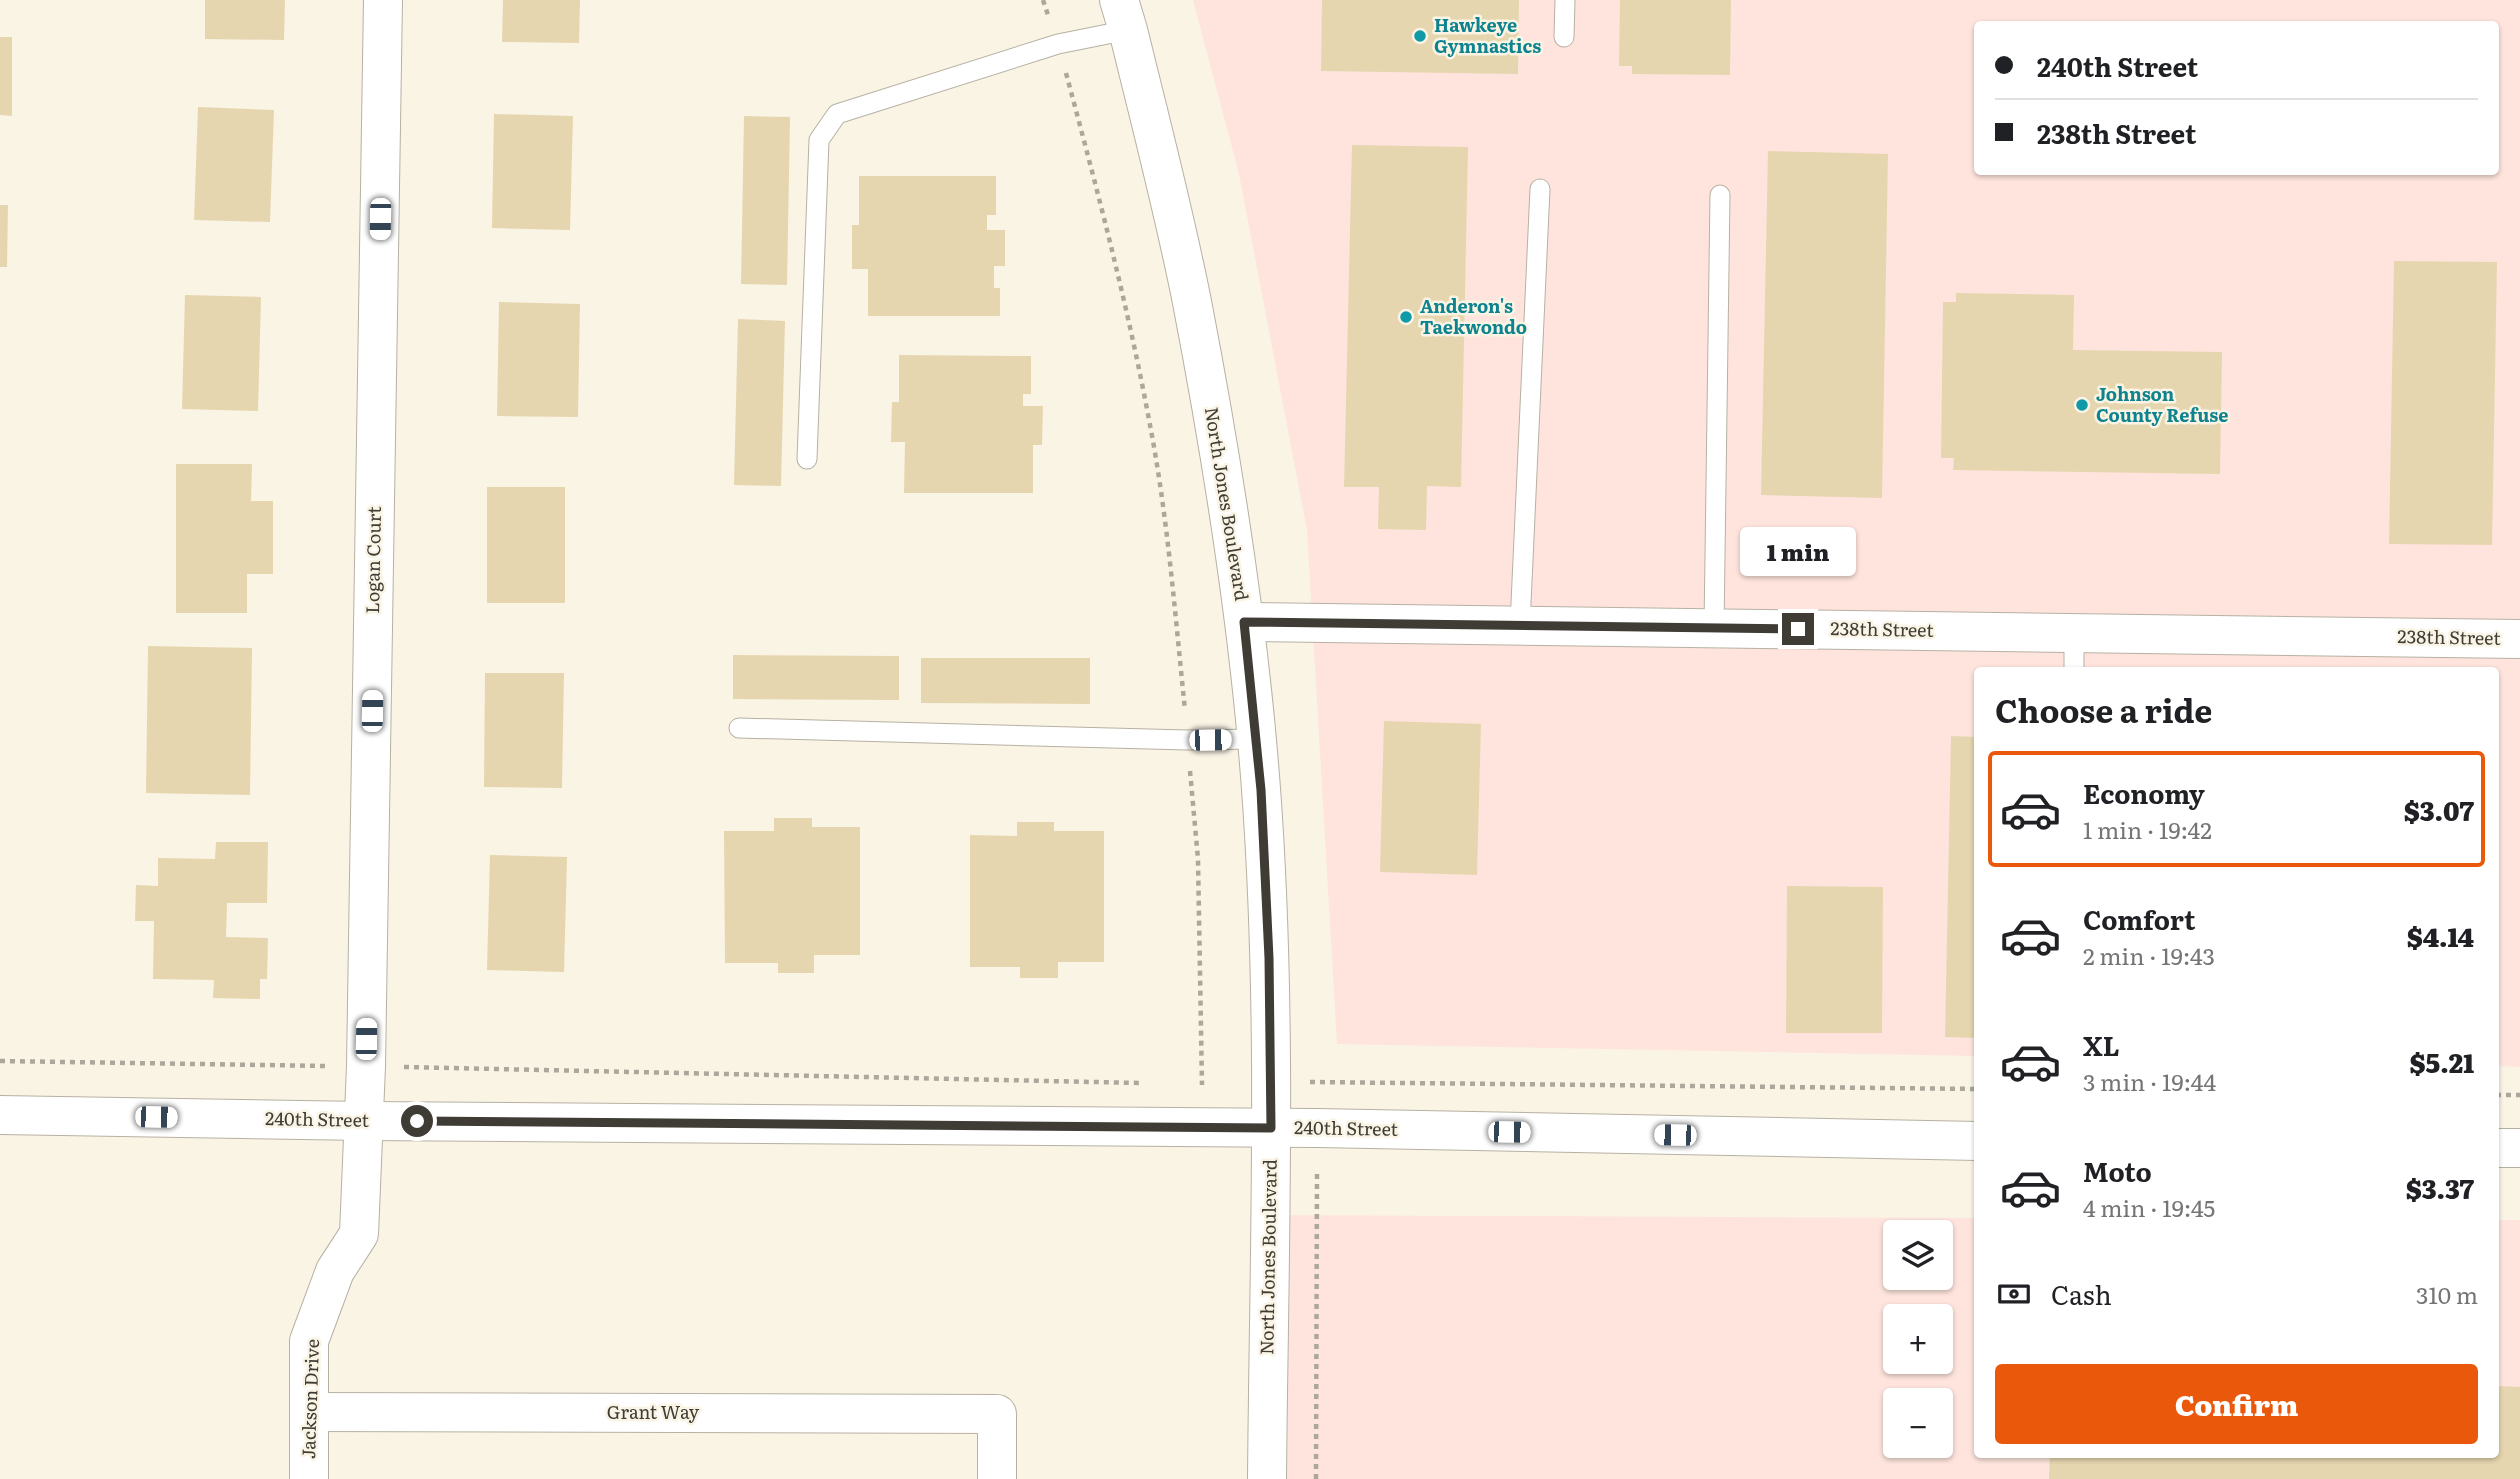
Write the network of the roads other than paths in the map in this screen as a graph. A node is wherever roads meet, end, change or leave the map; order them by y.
1 (383, 0) edge
2 (1565, 0) edge
3 (1124, 15) edge
4 (1564, 37) dead end
5 (1540, 188) dead end
6 (1720, 195) dead end
7 (807, 459) dead end
8 (1244, 622) junction
9 (1520, 625) junction
10 (1714, 628) junction
11 (2074, 633) junction
12 (2520, 639) edge
13 (2074, 667) edge
14 (739, 728) dead end
15 (1256, 739) junction
16 (0, 1115) edge
17 (364, 1121) junction
18 (1271, 1128) junction
19 (1974, 1141) edge
20 (2499, 1148) edge
21 (2520, 1148) edge
22 (309, 1412) junction
23 (309, 1479) edge
24 (997, 1479) edge
25 (1267, 1479) edge

1 - 17 street, Logan Court
2 - 4 lane
3 - 7 lane
3 - 8 street, North Jones Boulevard
5 - 9 lane
6 - 10 lane
8 - 9 street, 238th Street
8 - 15 street, North Jones Boulevard
9 - 10 street, 238th Street
10 - 11 street, 238th Street
11 - 12 street, 238th Street
11 - 13 lane
14 - 15 lane
15 - 18 street, North Jones Boulevard
16 - 17 street, 240th Street
17 - 18 street, 240th Street
17 - 22 street, Jackson Drive
18 - 19 street, 240th Street
18 - 25 street, North Jones Boulevard
20 - 21 street
22 - 23 street, Jackson Drive
22 - 24 street, Grant Way

